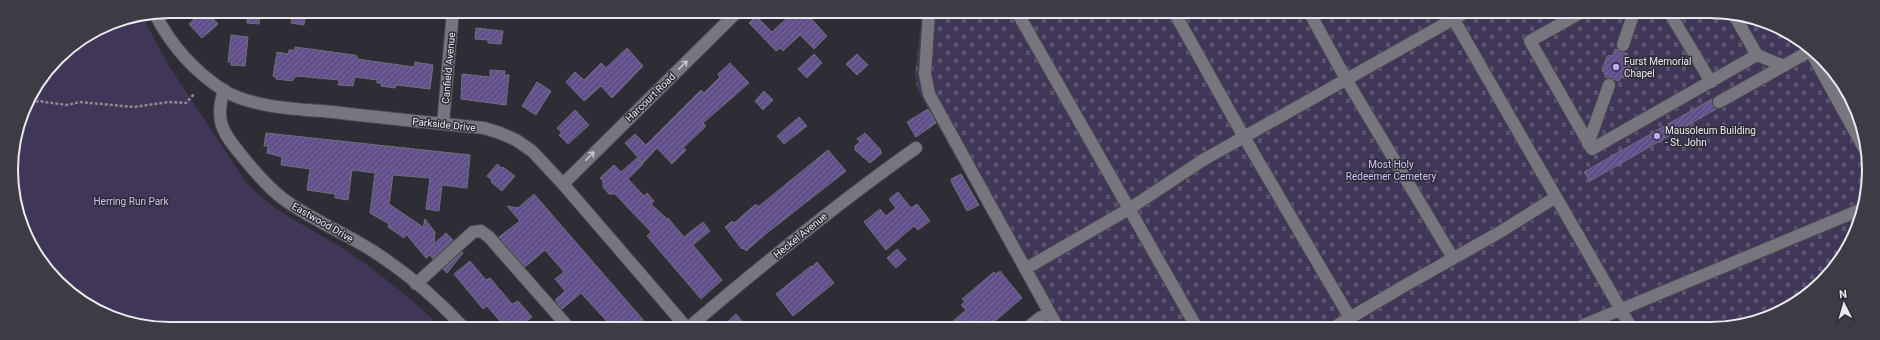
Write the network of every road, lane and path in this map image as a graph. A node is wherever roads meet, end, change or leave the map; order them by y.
1 (158, 18) edge
2 (452, 18) edge
3 (732, 18) edge
4 (929, 18) edge
5 (1019, 18) edge
6 (1177, 18) edge
7 (1313, 18) edge
8 (1446, 18) edge
9 (1453, 18) edge
10 (1571, 18) edge
11 (1632, 18) edge
12 (1673, 18) edge
13 (1737, 20) edge
14 (1623, 46) dead end
15 (1807, 53) edge
16 (1757, 55) junction
17 (1816, 62) edge
18 (1784, 66) junction
19 (1346, 79) junction
20 (1711, 82) junction
21 (1609, 85) dead end
22 (224, 90) junction
23 (194, 94) dead end
24 (37, 97) edge
25 (38, 102) junction
26 (1719, 102) dead end
27 (33, 104) edge
28 (443, 124) junction
29 (1244, 137) junction
30 (1859, 139) edge
31 (1588, 144) junction
32 (916, 148) dead end
33 (563, 184) junction
34 (1556, 197) junction
35 (1129, 209) junction
36 (1856, 211) edge
37 (1453, 258) junction
38 (1026, 269) junction
39 (416, 284) junction
40 (1621, 310) junction
41 (1041, 317) dead end
42 (457, 322) edge
43 (564, 322) edge
44 (683, 322) edge
45 (695, 322) edge
46 (1035, 322) edge
47 (1055, 322) edge
48 (1194, 322) edge
49 (1353, 322) edge
50 (1355, 322) edge
51 (1590, 322) edge
52 (1628, 322) edge

1 - 22 street, Parkside Drive
2 - 28 street, Canfield Avenue
33 -> 3 street, Harcourt Road
4 - 38 street
5 - 35 street
6 - 29 street
7 - 19 street
8 - 19 street
9 - 34 street
10 - 31 street
11 - 14 street
12 - 20 street
13 - 16 street
15 - 18 street
16 - 18 street
16 - 20 street
17 - 30 street
18 - 26 street
19 - 29 street
19 - 37 street
20 - 31 street
21 - 31 street
22 - 28 street, Parkside Drive
22 - 39 street, Eastwood Drive
23 - 25 path
24 - 25 path
25 - 27 path
28 - 33 street, Parkside Drive
29 - 35 street
29 - 49 street
32 - 45 street, Heckel Avenue
33 - 44 street, Parkside Drive
34 - 37 street
34 - 40 street
35 - 38 street
35 - 48 street
36 - 40 street
37 - 50 street
38 - 47 street
39 - 42 street, Eastwood Drive
39 - 43 street
40 - 51 street
40 - 52 street
41 - 46 street

